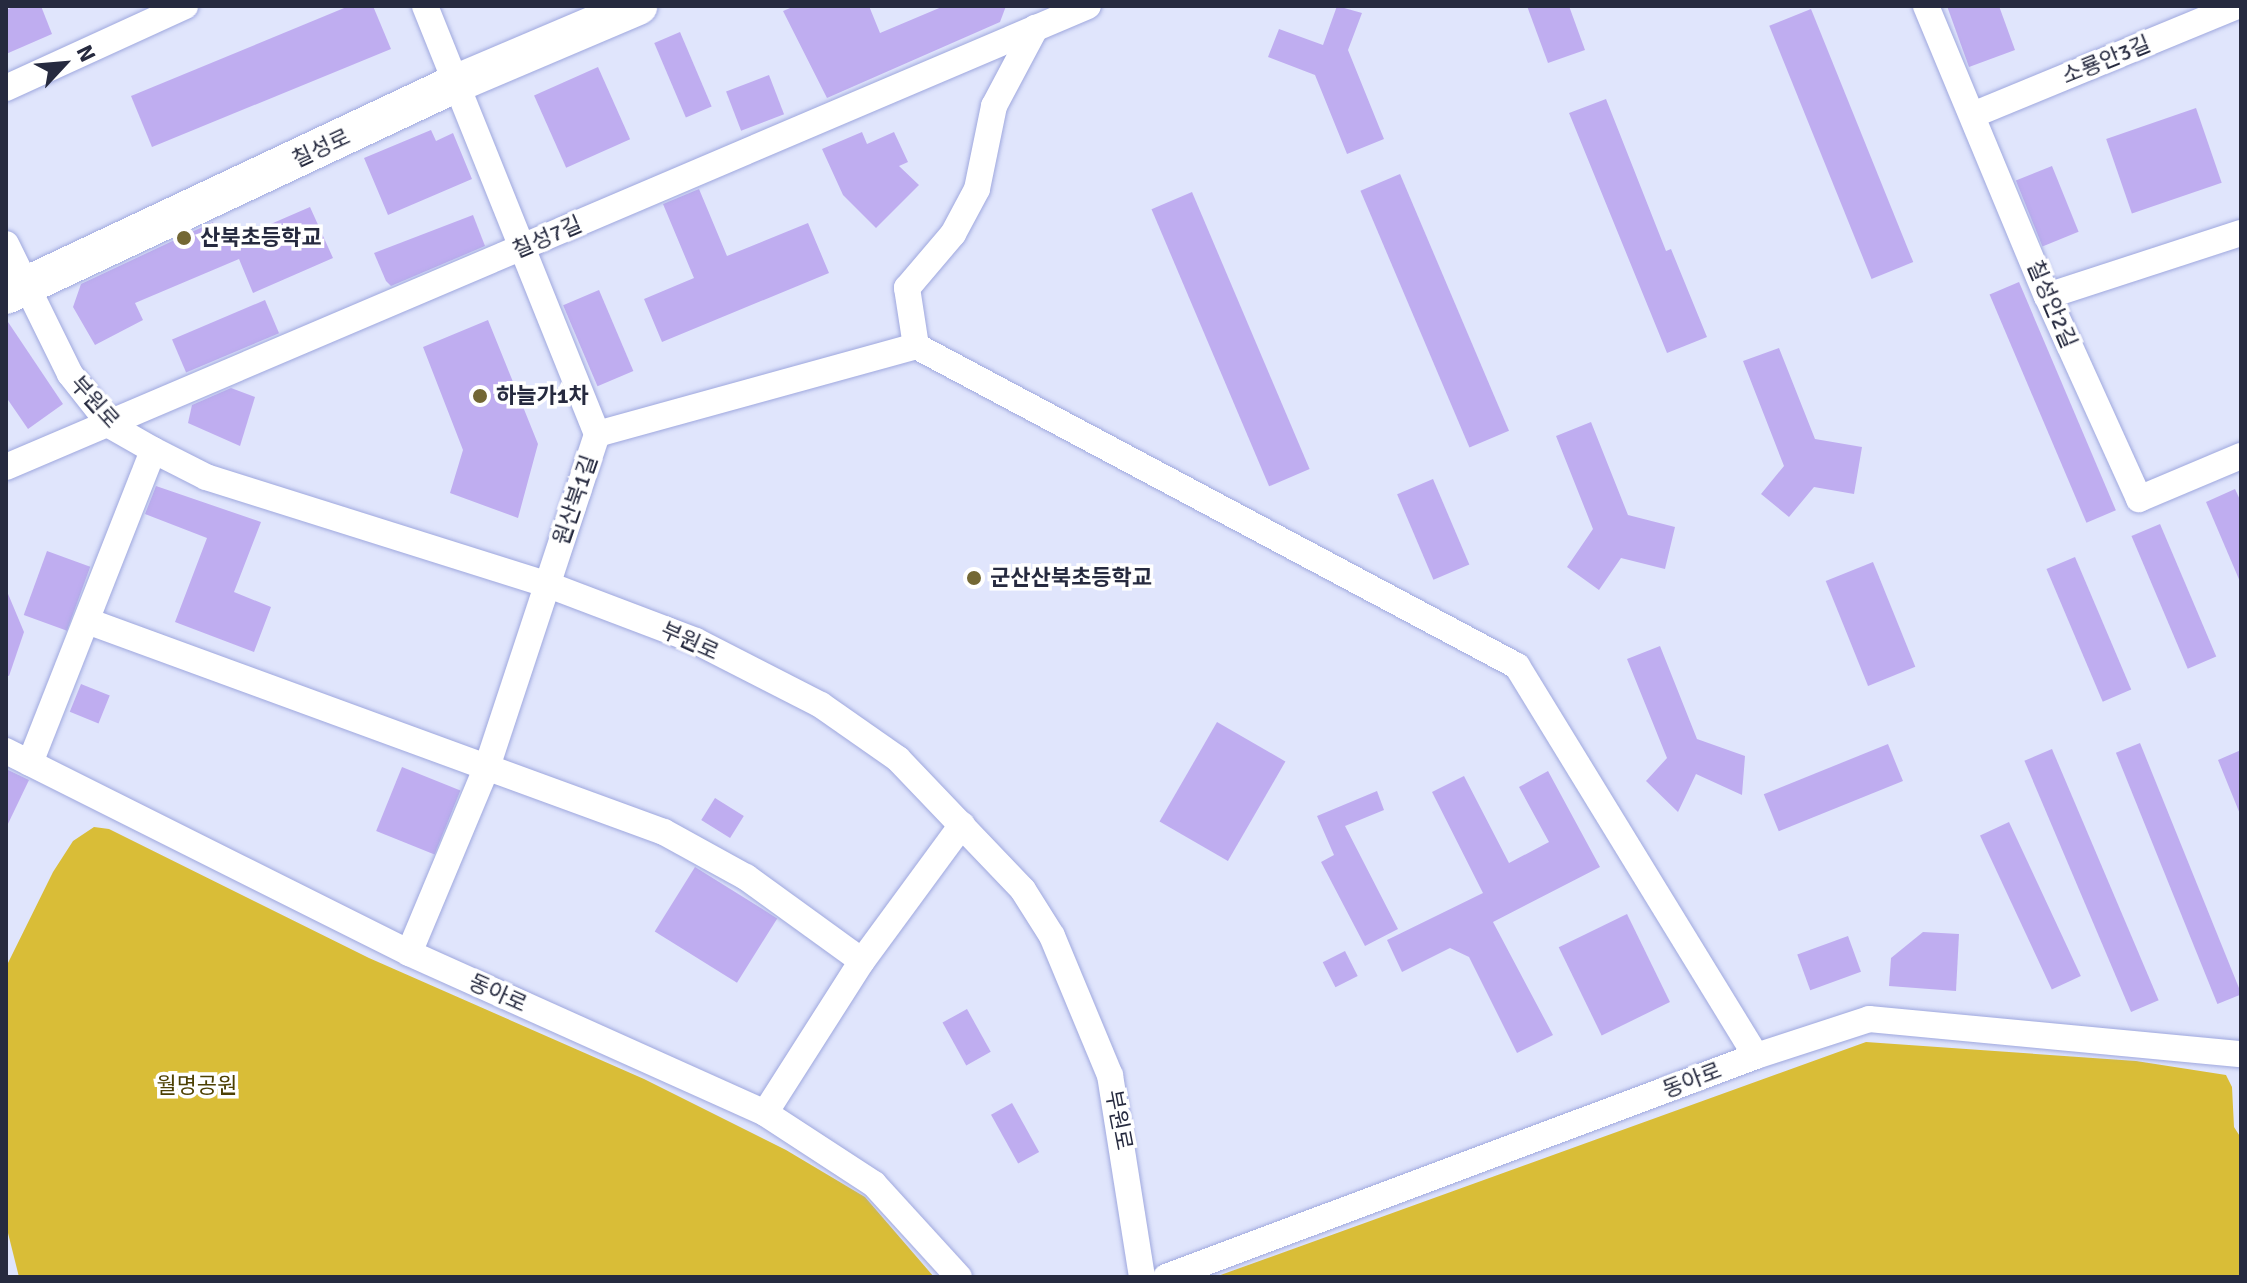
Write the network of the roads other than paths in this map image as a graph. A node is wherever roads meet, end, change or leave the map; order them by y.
1 (185, 6) edge
2 (425, 6) edge
3 (638, 6) edge
4 (1088, 6) edge
5 (1926, 6) edge
6 (2237, 6) edge
7 (1031, 16) edge
8 (457, 83) junction
9 (6, 88) edge
10 (1975, 114) junction
11 (2239, 241) edge
12 (6, 244) edge
13 (525, 246) junction
14 (15, 292) edge
15 (2047, 296) junction
16 (916, 346) junction
17 (111, 426) junction
18 (597, 434) junction
19 (153, 450) junction
20 (2241, 456) edge
21 (6, 467) edge
22 (546, 584) junction
23 (90, 622) junction
24 (6, 751) edge
25 (30, 763) junction
26 (488, 764) junction
27 (962, 825) junction
28 (409, 953) junction
29 (862, 961) junction
30 (2241, 1054) edge
31 (1756, 1056) junction
32 (765, 1113) junction
33 (959, 1277) edge
34 (1142, 1277) edge
35 (1166, 1277) edge

1 - 9 street
2 - 8 street, 원산북1길
3 - 8 street, 칠성로
4 - 7 street, 칠성7길
5 - 10 street, 칠성안2길
6 - 10 street, 소룡안3길
7 - 13 street, 칠성7길
7 - 16 street
8 - 13 street, 원산북1길
8 - 14 street, 칠성로
10 - 15 street, 칠성안2길
11 - 15 street
12 - 14 street, 부원로
13 - 17 street, 칠성7길
13 - 18 street, 원산북1길
14 - 17 street, 부원로
15 - 20 street, 칠성안2길
16 - 18 street
16 - 31 street
17 - 19 street, 부원로
17 - 21 street, 칠성7길
18 - 22 street, 원산북1길
19 - 22 street, 부원로
19 - 23 street
22 - 26 street, 원산북1길
22 - 27 street, 부원로
23 - 25 street
23 - 26 street
24 - 25 street, 동아로
25 - 28 street, 동아로
26 - 28 street, 원산북1길
26 - 29 street
27 - 29 street
27 - 34 street, 부원로
28 - 32 street, 동아로
29 - 32 street
30 - 31 street, 동아로
31 - 35 street, 동아로
32 - 33 street, 동아로

